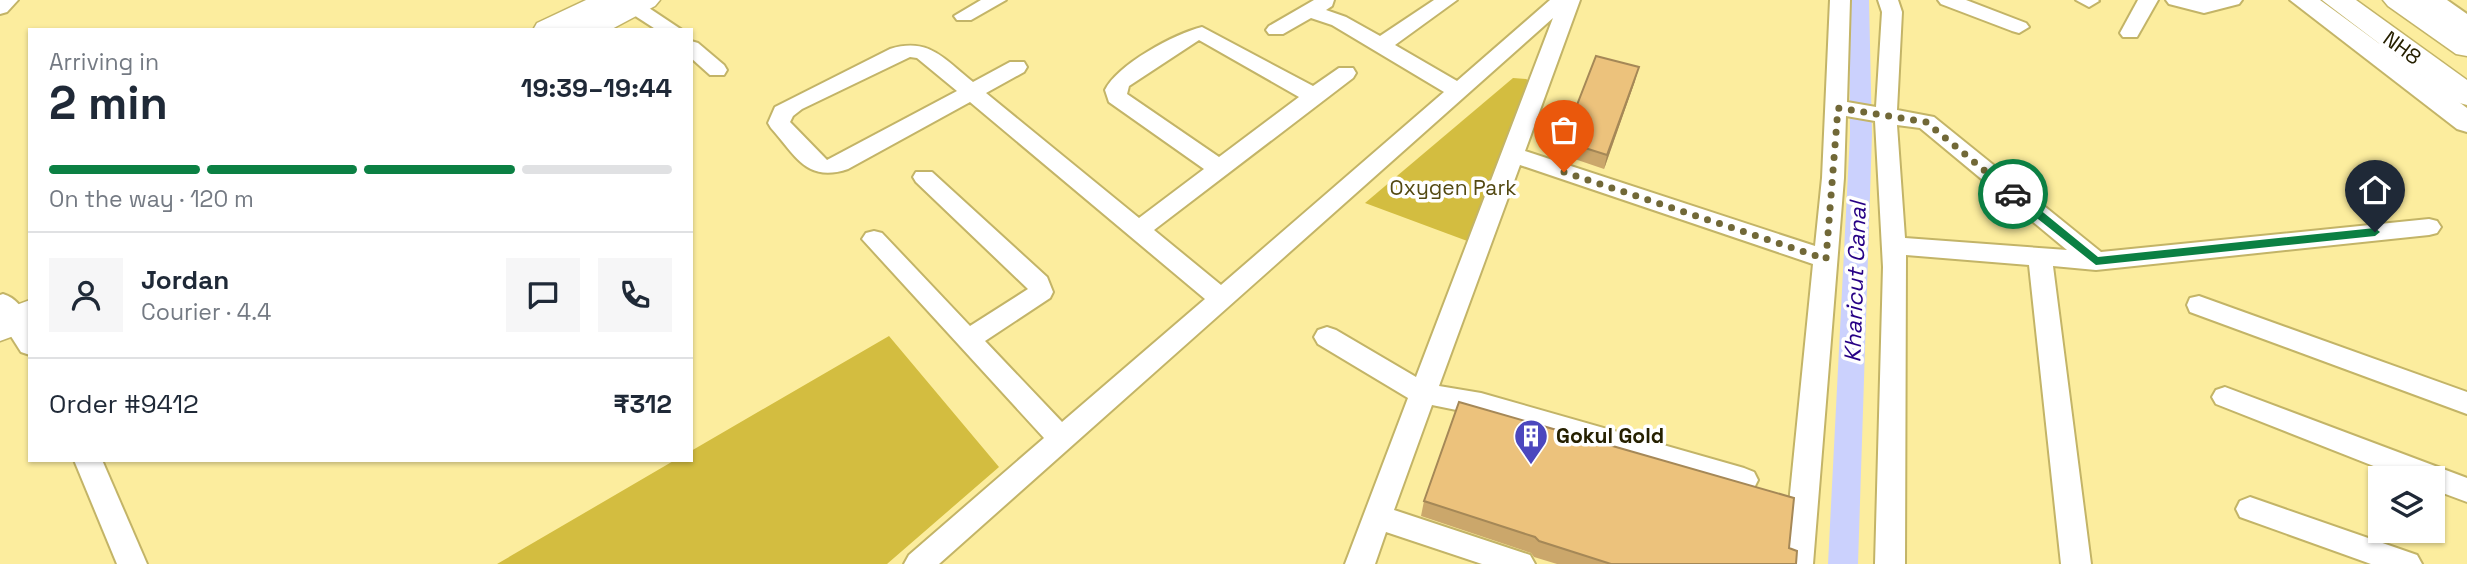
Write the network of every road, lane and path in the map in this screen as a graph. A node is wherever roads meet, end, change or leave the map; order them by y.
1 (8, 0) edge
2 (996, 0) edge
3 (1328, 0) edge
4 (1447, 0) edge
5 (1562, 0) edge
6 (1570, 0) edge
7 (1840, 0) edge
8 (1888, 0) edge
9 (1948, 0) edge
10 (2148, 0) edge
11 (2176, 0) edge
12 (2232, 0) edge
13 (2303, 0) edge
14 (2337, 0) edge
15 (2398, 0) edge
16 (2429, 0) edge
17 (629, 2) edge
18 (0, 8) edge
19 (1310, 10) junction
20 (964, 16) dead end
21 (2019, 27) dead end
22 (554, 28) edge
23 (590, 28) edge
24 (669, 28) edge
25 (1276, 30) dead end
26 (2130, 33) dead end
27 (2462, 35) edge
28 (1381, 45) junction
29 (693, 49) edge
30 (1017, 67) dead end
31 (717, 71) dead end
32 (1346, 73) dead end
33 (2442, 86) edge
34 (1459, 90) junction
35 (970, 91) junction
36 (1314, 96) junction
37 (1838, 108) junction
38 (1886, 117) junction
39 (2467, 122) edge
40 (1512, 155) junction
41 (1219, 169) junction
42 (923, 177) dead end
43 (2429, 227) dead end
44 (1139, 230) junction
45 (874, 239) dead end
46 (1894, 246) junction
47 (2040, 257) junction
48 (1826, 259) junction
49 (2096, 261) junction
50 (1222, 299) junction
51 (2199, 305) dead end
52 (1327, 337) dead end
53 (968, 340) junction
54 (1421, 393) junction
55 (2225, 397) dead end
56 (2467, 403) edge
57 (1061, 439) junction
58 (89, 462) edge
59 (1744, 480) dead end
60 (2467, 490) edge
61 (2250, 509) dead end
62 (1377, 516) junction
63 (132, 564) edge
64 (919, 564) edge
65 (1360, 564) edge
66 (1520, 564) edge
67 (1798, 564) edge
68 (1890, 564) edge
69 (2076, 564) edge
70 (2407, 564) edge

1 - 18 street
2 - 20 street
3 - 19 street
4 - 28 street
5 - 34 street
6 - 40 street
7 - 37 street
8 - 38 street
9 - 21 street
10 - 26 street
11 - 12 street
13 - 33 street
14 - 33 main road, NH8
15 - 27 main road, NH8
16 - 27 street
17 - 22 main road
17 - 23 main road
17 - 24 street
19 - 25 street
19 - 28 street
28 - 34 street
29 - 31 street
30 - 35 street
32 - 36 street
33 - 39 street
34 - 50 street
35 - 35 street
35 - 44 street
36 - 41 street
36 - 41 street
37 - 38 street
37 - 48 street
38 - 46 street
38 - 49 street
40 - 48 street
40 - 54 street
41 - 44 street
42 - 53 street
43 - 49 street
44 - 50 street
45 - 53 street
46 - 47 street
46 - 68 street
47 - 49 street
47 - 69 street
48 - 67 street
50 - 57 street
51 - 56 street
52 - 54 street
53 - 57 street
54 - 59 street
54 - 62 street
55 - 60 street
57 - 64 street
58 - 63 street
61 - 70 street
62 - 65 street
62 - 66 street

